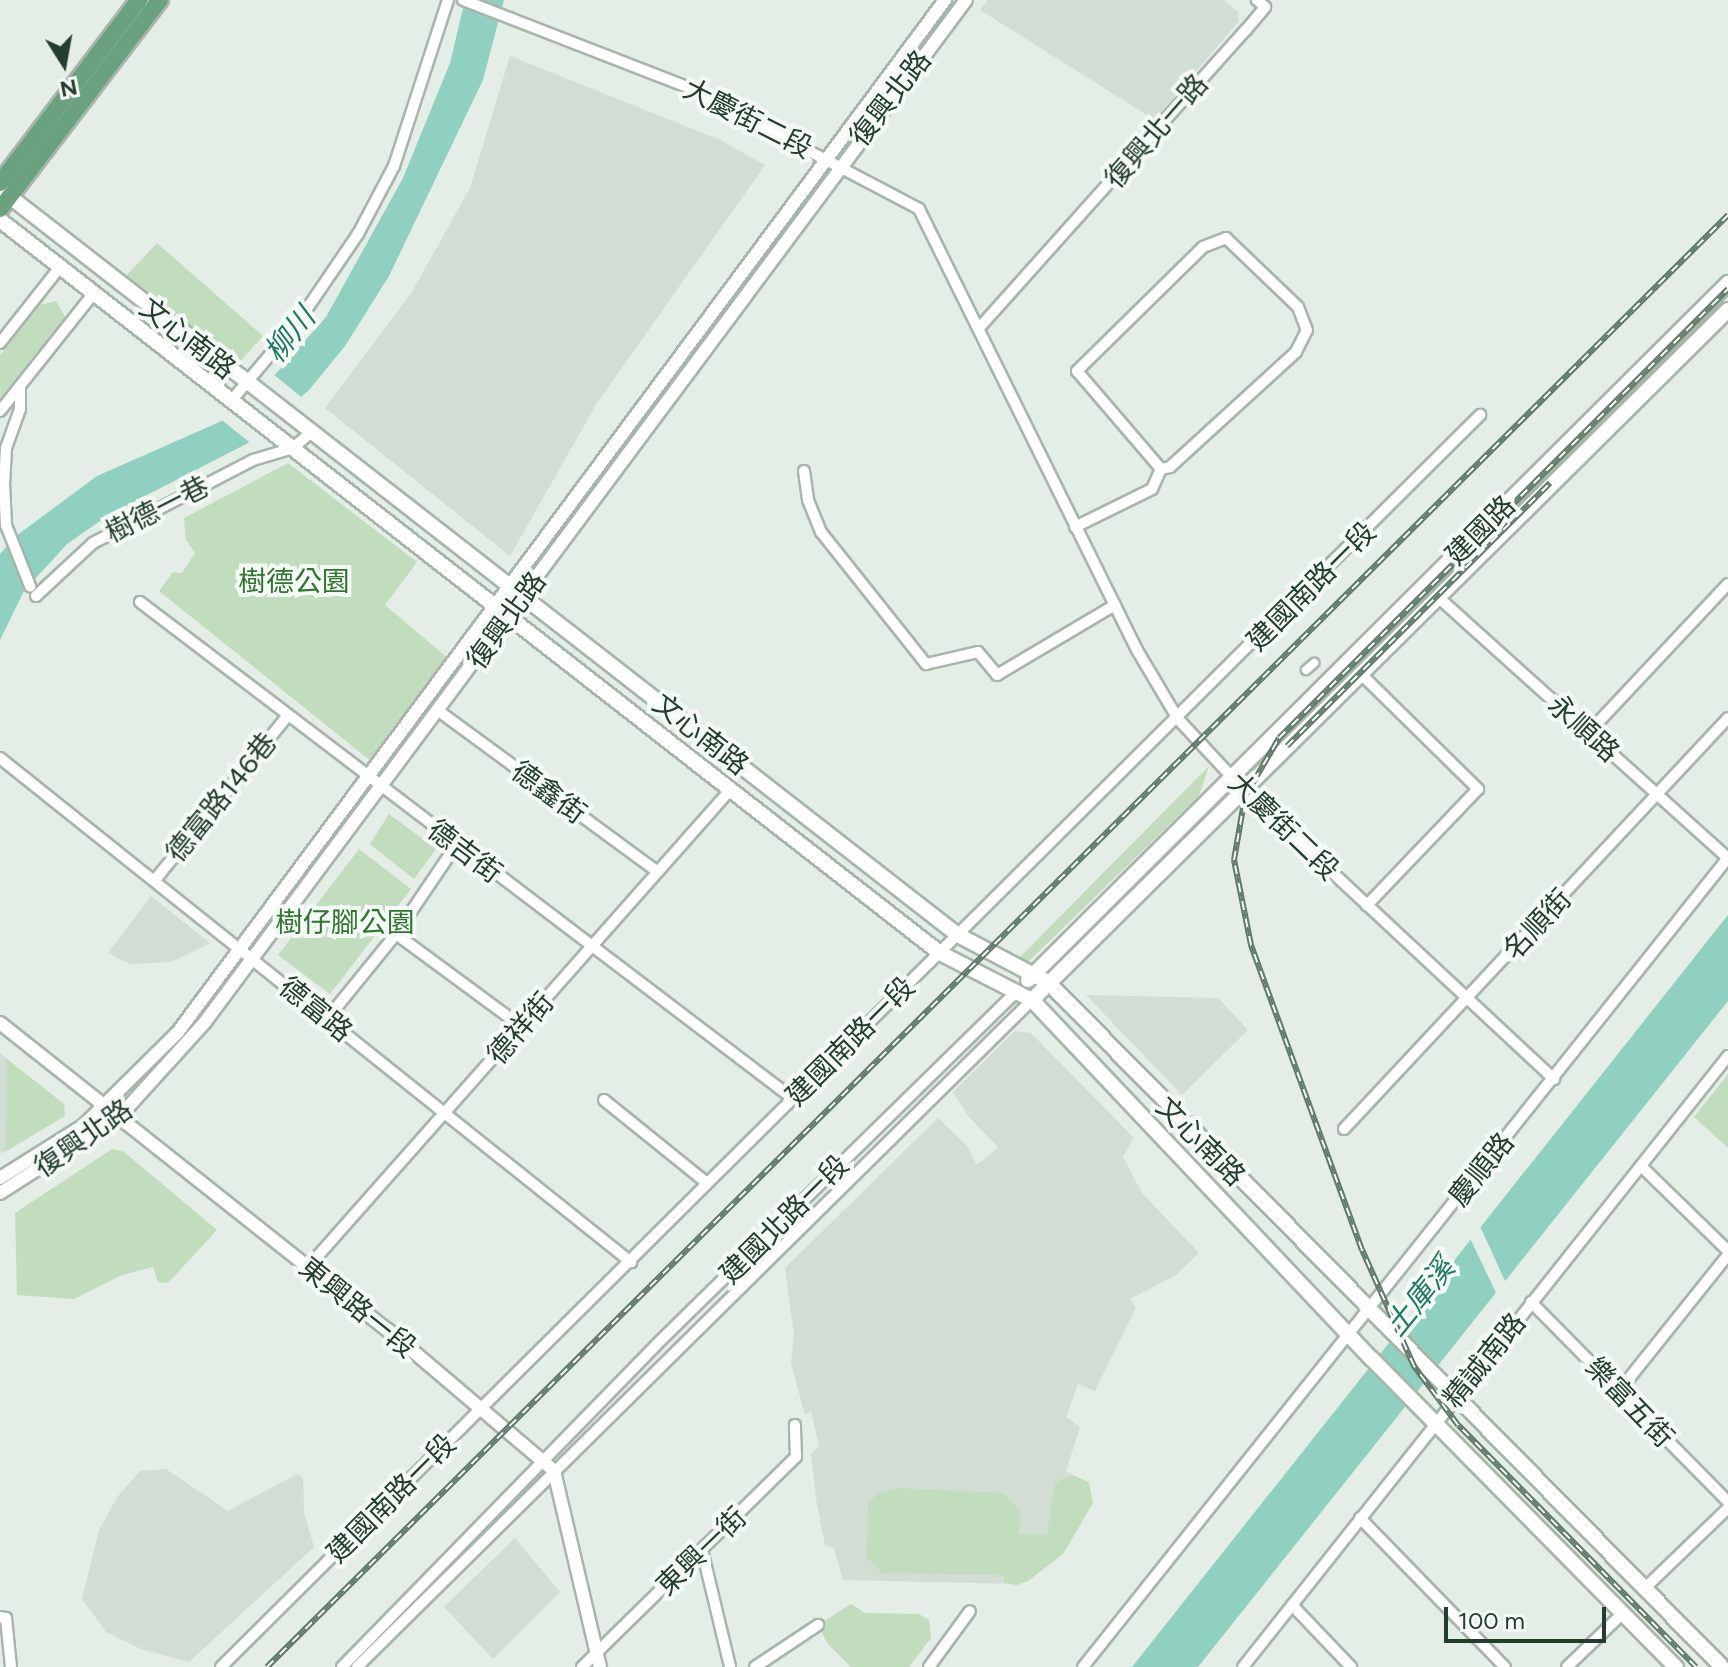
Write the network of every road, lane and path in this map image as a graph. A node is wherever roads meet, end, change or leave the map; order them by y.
1 (139, 0) edge
2 (160, 0) edge
3 (448, 0) edge
4 (463, 0) edge
5 (945, 0) edge
6 (966, 0) edge
7 (1261, 3) edge
8 (833, 161) junction
9 (2, 195) edge
10 (0, 220) edge
11 (60, 267) junction
12 (1728, 283) edge
13 (94, 293) junction
14 (1728, 310) edge
15 (980, 327) junction
16 (0, 343) edge
17 (20, 386) junction
18 (250, 386) junction
19 (235, 403) junction
20 (0, 411) edge
21 (1480, 415) dead end
22 (309, 434) junction
23 (293, 448) junction
24 (1161, 469) junction
25 (804, 471) dead end
26 (1075, 527) junction
27 (5, 531) edge
28 (1728, 584) edge
29 (516, 591) junction
30 (1439, 598) junction
31 (140, 602) dead end
32 (1115, 605) junction
33 (501, 613) junction
34 (1314, 663) dead end
35 (1306, 670) dead end
36 (1362, 675) junction
37 (440, 712) junction
38 (288, 715) junction
39 (1728, 718) edge
40 (1178, 719) junction
41 (1589, 732) junction
42 (0, 758) edge
43 (1232, 777) junction
44 (370, 778) junction
45 (382, 788) junction
46 (731, 789) junction
47 (1244, 790) junction
48 (1657, 794) junction
49 (457, 844) junction
50 (1728, 858) edge
51 (658, 872) junction
52 (155, 880) junction
53 (1367, 905) junction
54 (396, 934) junction
55 (958, 935) junction
56 (591, 948) junction
57 (243, 949) junction
58 (940, 953) junction
59 (255, 958) junction
60 (1031, 976) junction
61 (1049, 983) junction
62 (1016, 992) junction
63 (1469, 998) junction
64 (1032, 1000) junction
65 (327, 1019) junction
66 (0, 1023) edge
67 (521, 1026) junction
68 (1728, 1056) edge
69 (1554, 1079) junction
70 (792, 1098) junction
71 (604, 1100) dead end
72 (106, 1107) junction
73 (447, 1113) junction
74 (119, 1117) junction
75 (1344, 1129) dead end
76 (1641, 1166) junction
77 (0, 1178) edge
78 (707, 1183) junction
79 (0, 1193) edge
80 (1728, 1253) edge
81 (631, 1262) junction
82 (308, 1267) junction
83 (1531, 1302) junction
84 (1370, 1312) junction
85 (1351, 1336) junction
86 (1619, 1391) junction
87 (1454, 1396) junction
88 (482, 1409) junction
89 (1434, 1422) junction
90 (795, 1425) dead end
91 (542, 1460) junction
92 (554, 1471) junction
93 (1728, 1502) edge
94 (1728, 1508) edge
95 (1360, 1518) junction
96 (702, 1550) junction
97 (1645, 1588) junction
98 (1292, 1605) junction
99 (970, 1611) dead end
100 (1623, 1613) junction
101 (3, 1617) edge
102 (818, 1625) dead end
103 (597, 1653) junction
104 (11, 1667) edge
105 (221, 1667) edge
106 (342, 1667) edge
107 (357, 1667) edge
108 (582, 1667) edge
109 (600, 1667) edge
110 (730, 1667) edge
111 (755, 1667) edge
112 (929, 1667) edge
113 (1083, 1667) edge
114 (1243, 1667) edge
115 (1351, 1667) edge
116 (1505, 1667) edge
117 (1567, 1667) edge
118 (1676, 1667) edge
119 (1722, 1667) edge

1 - 9 main road
2 - 9 main road
3 - 18 street
4 - 8 street, 大慶街二段
5 - 8 street, 復興北路
6 - 8 street, 復興北路
7 - 15 street, 復興北一路
8 - 15 street, 大慶街二段
8 - 29 street, 復興北路
9 - 18 main road, 文心南路
10 - 11 main road, 文心南路
11 - 13 main road, 文心南路
11 - 16 street
12 - 43 main road, 建國路
13 - 17 street
13 - 19 main road, 文心南路
14 - 30 main road, 建國路
15 - 26 street, 大慶街二段
17 - 20 street
17 - 27 street
18 - 19 street
18 - 22 main road, 文心南路
19 - 23 main road, 文心南路
21 - 40 street, 建國南路一段
22 - 23 street
22 - 29 main road, 文心南路
23 - 27 street, 樹德一巷
23 - 33 main road, 文心南路
24 - 24 street
24 - 26 street
25 - 32 street
26 - 32 street, 大慶街二段
28 - 41 street
29 - 33 street, 復興北路
29 - 55 main road, 文心南路
30 - 36 main road, 建國路
30 - 41 street, 永順路
31 - 38 street, 德吉街
32 - 40 street, 大慶街二段
33 - 37 street, 復興北路
33 - 44 street, 復興北路
33 - 46 main road, 文心南路
34 - 35 street
36 - 47 main road, 建國路
36 - 53 street
37 - 45 street, 復興北路
37 - 51 street, 德鑫街
38 - 44 street, 德吉街
38 - 52 street, 德富路146巷
39 - 48 street, 名順街
40 - 43 street, 大慶街二段
40 - 55 street, 建國南路一段
41 - 48 street, 永順路
42 - 52 street, 德富路
43 - 47 street, 大慶街二段
43 - 60 main road, 建國北路一段
44 - 45 street, 德吉街
44 - 57 street, 復興北路
45 - 49 street, 德吉街
45 - 59 street, 復興北路
46 - 51 street, 德祥街
46 - 58 main road, 文心南路
47 - 53 street, 大慶街二段
47 - 61 main road, 建國北路一段
48 - 50 street, 永順路
48 - 63 street, 名順街
49 - 54 street
49 - 56 street, 德吉街
50 - 69 street, 慶順路
51 - 56 street, 德祥街
52 - 57 street, 德富路
53 - 63 street, 大慶街二段
54 - 65 street
54 - 67 street
55 - 58 street, 建國南路一段
55 - 60 main road, 文心南路
56 - 67 street, 德祥街
56 - 70 street, 德吉街
57 - 59 street, 德富路
57 - 72 street, 復興北路
58 - 62 main road, 文心南路
58 - 70 street, 建國南路一段
59 - 65 street, 德富路
59 - 74 street, 復興北路
60 - 61 main road, 文心南路
60 - 62 main road, 建國北路一段
61 - 64 main road, 建國北路一段
61 - 84 main road, 文心南路
62 - 64 main road, 文心南路
62 - 91 street, 建國北路一段
63 - 69 street, 大慶街二段
63 - 75 street, 名順街
64 - 85 main road, 文心南路
64 - 92 street, 建國北路一段
65 - 73 street, 德富路
66 - 72 street, 東興路一段
67 - 73 street, 德祥街
68 - 76 street, 精誠南路
69 - 84 street, 慶順路
70 - 78 street, 建國南路一段
71 - 78 street
72 - 74 street, 東興路一段
72 - 77 street, 復興北路
73 - 81 street, 德富路
73 - 82 street, 德祥街
74 - 79 street, 復興北路
74 - 82 street, 東興路一段
76 - 80 street
76 - 83 street, 精誠南路
78 - 81 street, 建國南路一段
80 - 86 street
81 - 88 street, 建國南路一段
82 - 88 street, 東興路一段
83 - 86 street, 樂富五街
83 - 87 street, 精誠南路
84 - 85 street, 慶順路
84 - 87 main road, 文心南路
85 - 89 main road, 文心南路
85 - 113 street, 慶順路
86 - 93 street, 樂富五街
87 - 89 street, 精誠南路
87 - 97 main road
88 - 91 street, 東興路一段
88 - 105 street, 建國南路一段
89 - 95 street, 精誠南路
89 - 100 main road
90 - 96 street, 東興一街
91 - 92 street, 東興路一段
91 - 106 street, 建國北路一段
92 - 103 street
92 - 107 street, 建國北路一段
94 - 97 street
95 - 98 street, 精誠南路
95 - 116 street
96 - 103 street, 東興一街
96 - 110 street
97 - 119 main road
98 - 114 street, 精誠南路
98 - 115 street
99 - 112 street
100 - 117 street
100 - 118 main road
101 - 104 street
102 - 111 street
103 - 108 street, 東興一街
103 - 109 street

